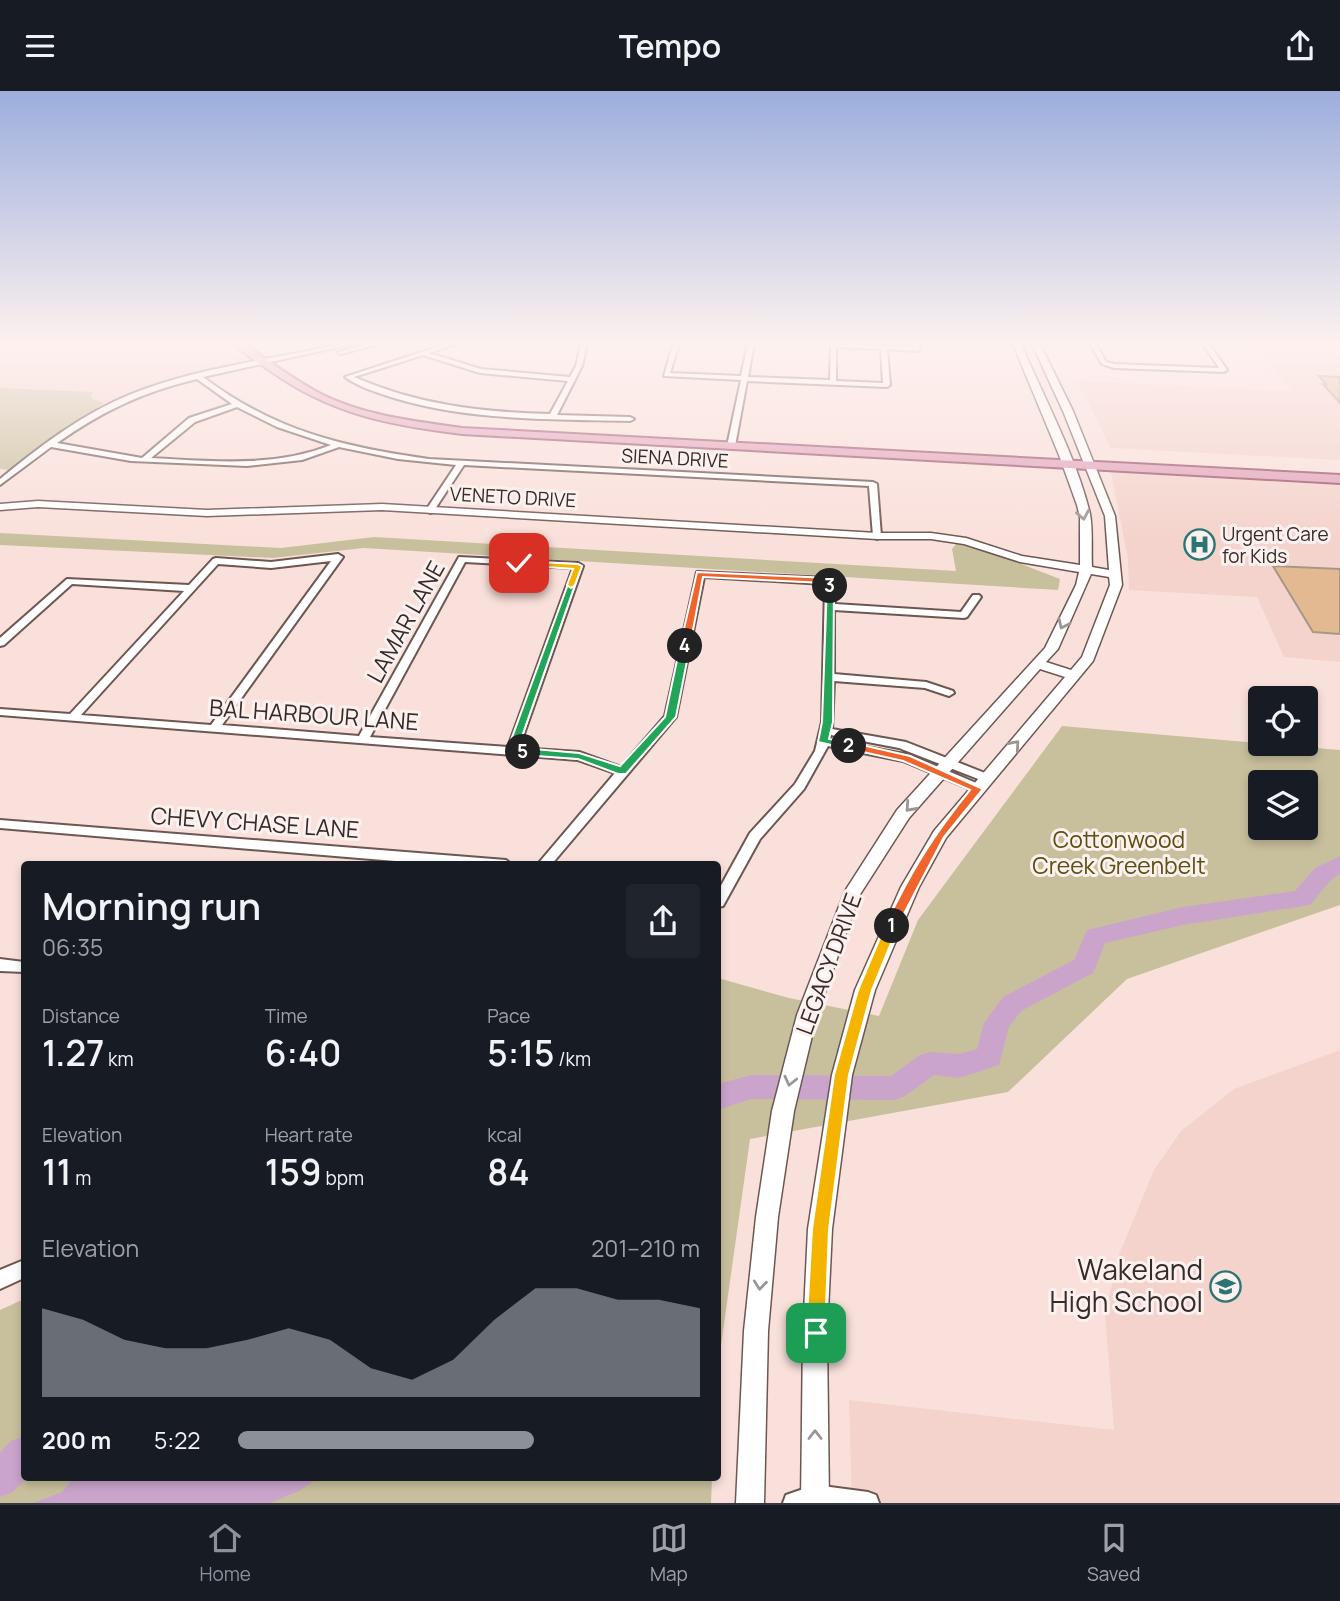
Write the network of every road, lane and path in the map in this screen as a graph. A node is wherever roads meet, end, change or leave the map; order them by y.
1 (108, 410) edge
2 (222, 410) edge
3 (245, 410) edge
4 (393, 410) edge
5 (467, 410) edge
6 (556, 410) edge
7 (738, 410) edge
8 (1045, 410) edge
9 (1066, 410) edge
10 (553, 416) junction
11 (630, 419) dead end
12 (731, 442) junction
13 (52, 445) junction
14 (338, 445) junction
15 (1065, 459) junction
16 (144, 460) junction
17 (1087, 460) junction
18 (461, 463) junction
19 (1340, 470) edge
20 (1340, 479) edge
21 (0, 483) edge
22 (0, 506) edge
23 (430, 510) junction
24 (877, 535) junction
25 (216, 561) joint
26 (1085, 574) junction
27 (1116, 580) junction
28 (70, 581) joint
29 (189, 588) junction
30 (976, 597) dead end
31 (829, 607) junction
32 (0, 643) edge
33 (1038, 664) junction
34 (1075, 676) junction
35 (828, 677) junction
36 (949, 693) dead end
37 (0, 712) edge
38 (72, 718) junction
39 (214, 728) junction
40 (824, 737) junction
41 (362, 740) junction
42 (512, 751) junction
43 (946, 768) junction
44 (622, 771) junction
45 (981, 783) junction
46 (0, 824) edge
47 (404, 860) edge
48 (424, 861) edge
49 (546, 861) edge
50 (721, 897) edge
51 (0, 965) edge
52 (21, 967) edge
53 (21, 1270) edge
54 (0, 1280) edge
55 (808, 1501) edge
56 (750, 1503) edge
57 (868, 1503) edge

1 - 13 street
2 - 16 street
3 - 14 street, SIENA DRIVE
4 - 12 main road
5 - 10 street
6 - 10 street
7 - 12 street
8 - 15 main road, LEGACY DRIVE
9 - 17 main road, LEGACY DRIVE
10 - 11 street
12 - 15 main road
13 - 16 street
13 - 21 street
14 - 16 street
14 - 18 street, SIENA DRIVE
15 - 17 main road
15 -> 26 main road, LEGACY DRIVE
17 - 19 main road
17 - 20 main road
17 - 27 main road, LEGACY DRIVE
18 - 23 street
18 - 24 street, SIENA DRIVE
22 - 23 main road, VENETO DRIVE
23 - 24 main road, VENETO DRIVE
24 - 26 main road, VENETO DRIVE
25 - 29 street
25 - 39 street
26 - 27 main road, VENETO DRIVE
26 -> 33 main road, LEGACY DRIVE
27 - 34 main road, LEGACY DRIVE
28 - 29 street
28 - 32 street
29 - 38 street
30 - 31 street
31 - 35 street
31 - 44 street
33 - 34 main road
33 - 43 main road, LEGACY DRIVE
45 -> 34 main road, LEGACY DRIVE
35 - 36 street
35 - 40 street
37 - 38 street, BAL HARBOUR LANE
38 - 39 street, BAL HARBOUR LANE
39 - 41 street, BAL HARBOUR LANE
40 - 43 street
40 - 50 street
41 - 42 street, BAL HARBOUR LANE
41 - 42 street, LAMAR LANE
42 - 44 street, BAL HARBOUR LANE
43 - 45 street
43 -> 56 main road, LEGACY DRIVE
44 - 49 street
55 -> 45 main road, LEGACY DRIVE
46 - 47 street, CHEVY CHASE LANE
47 - 48 street, CHEVY CHASE LANE
51 - 52 street
53 - 54 street
55 - 57 street

